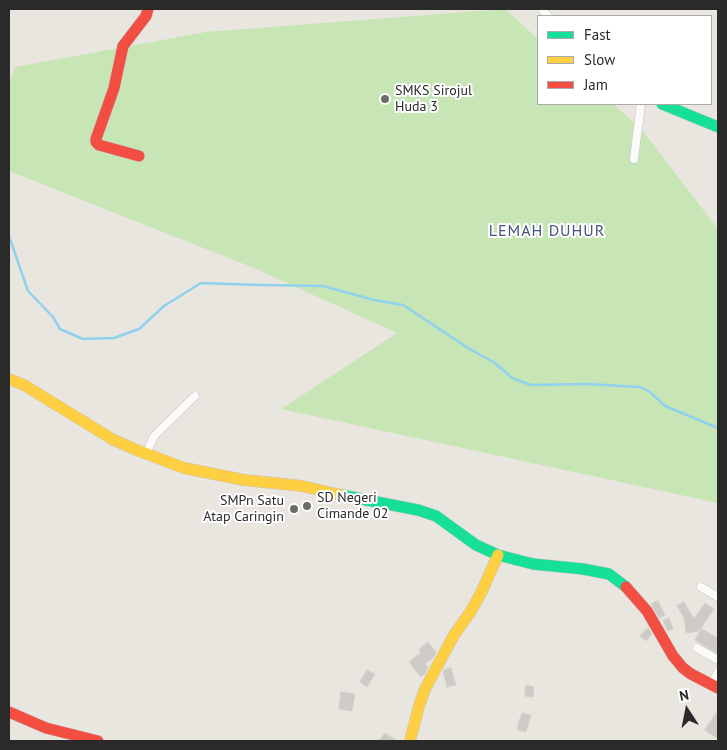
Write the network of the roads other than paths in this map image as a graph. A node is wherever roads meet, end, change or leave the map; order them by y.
1 (148, 9) edge
2 (641, 105) edge
3 (665, 105) edge
4 (718, 126) edge
5 (139, 156) dead end
6 (634, 159) dead end
7 (9, 379) edge
8 (195, 396) dead end
9 (146, 454) junction
10 (498, 555) junction
11 (701, 587) dead end
12 (718, 597) edge
13 (697, 648) dead end
14 (718, 660) edge
15 (718, 672) edge
16 (715, 686) edge
17 (9, 712) edge
18 (98, 741) edge
19 (410, 741) edge

1 - 5 street
2 - 6 street
3 - 4 street
7 - 9 street
8 - 9 street
9 - 10 street
10 - 16 street
10 - 19 street
11 - 12 street
13 - 14 street
15 - 16 street
17 - 18 street

